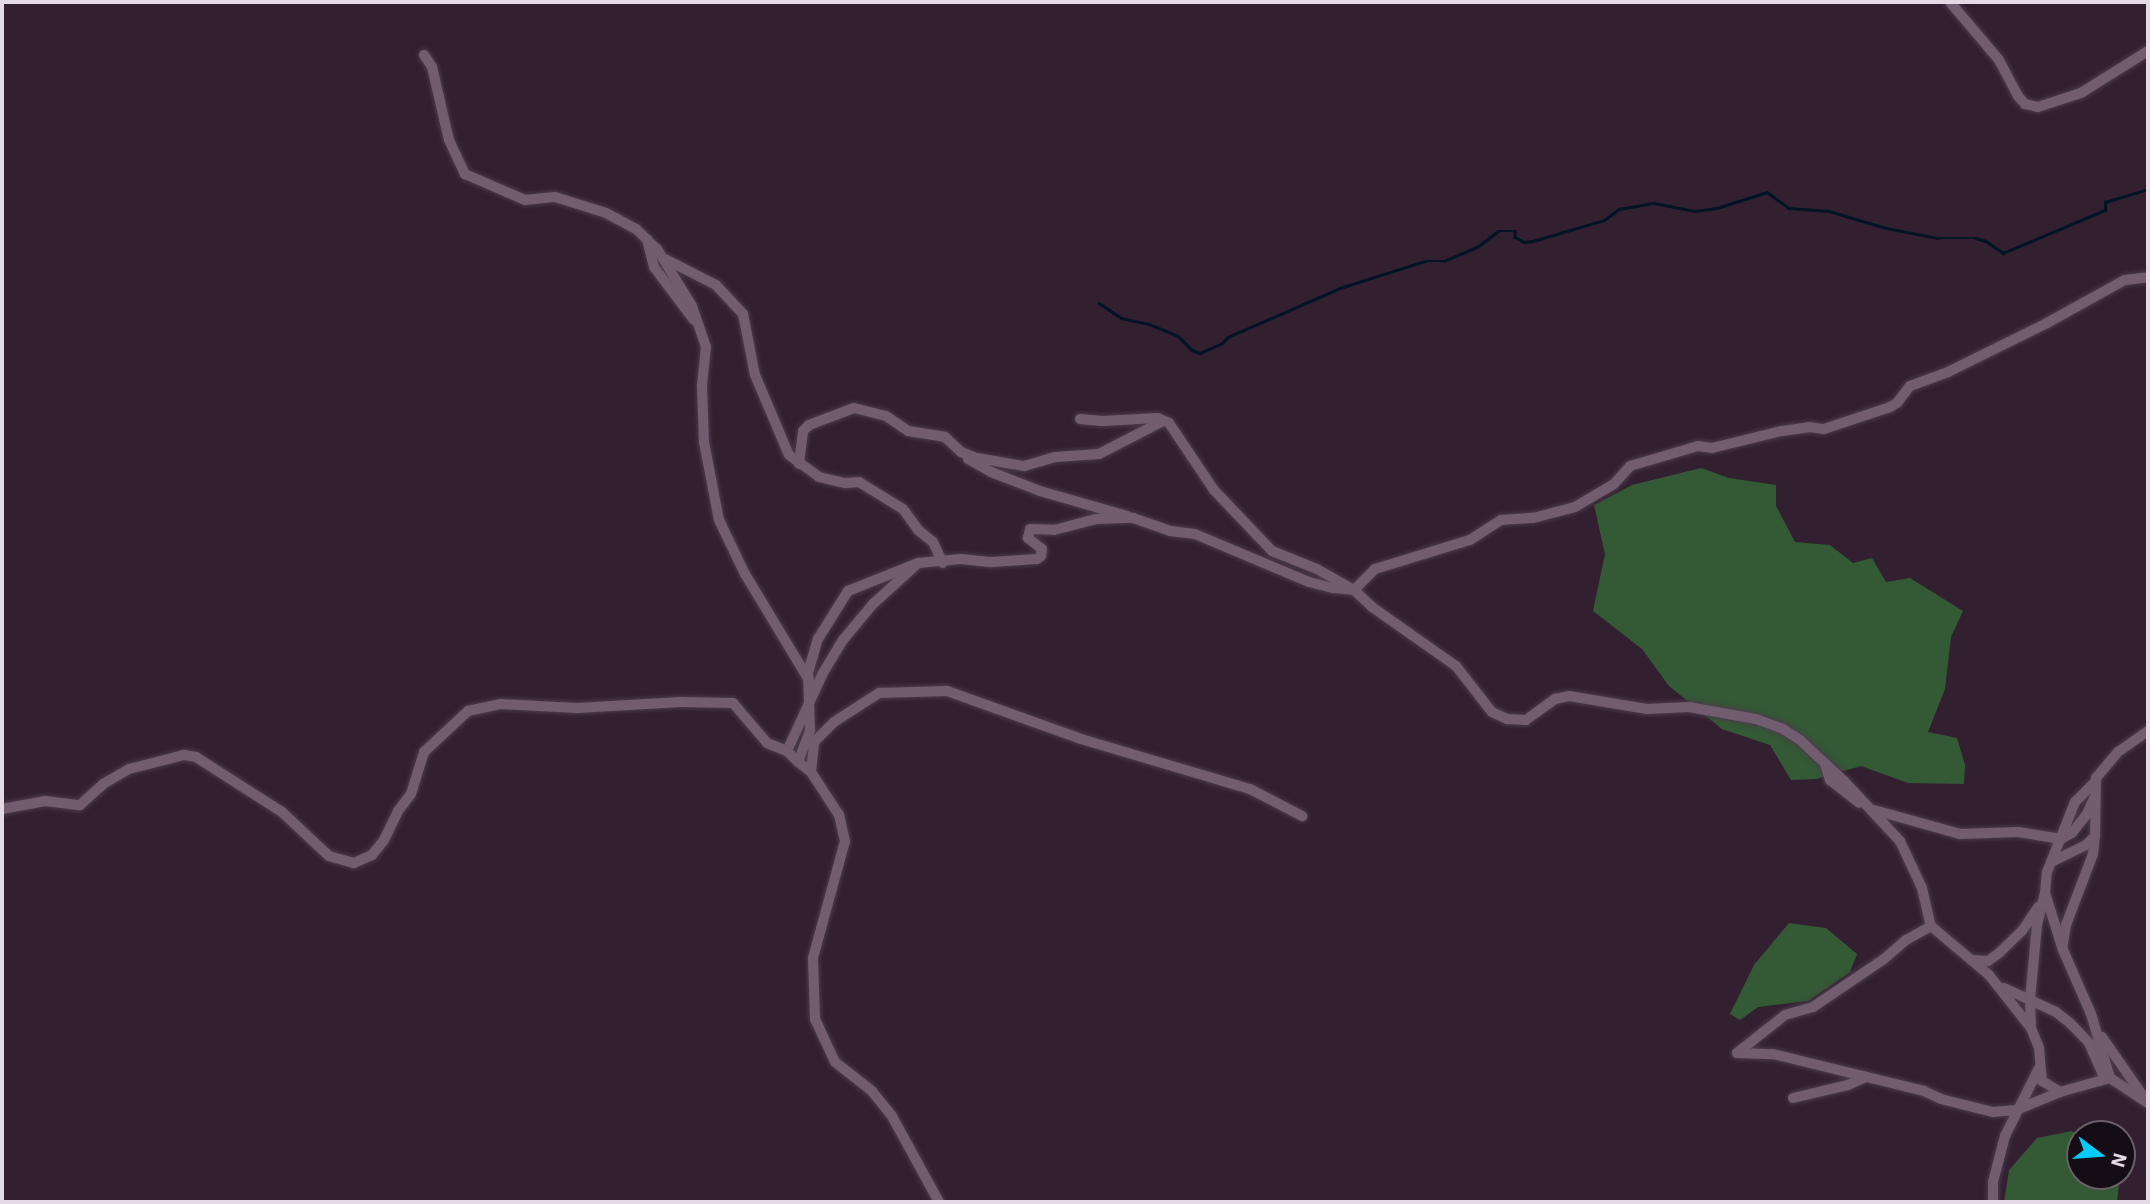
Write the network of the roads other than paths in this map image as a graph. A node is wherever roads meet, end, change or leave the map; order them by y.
1 (1950, 2) edge
2 (2148, 51) edge
3 (424, 55) dead end
4 (647, 239) junction
5 (663, 258) junction
6 (2148, 277) edge
7 (695, 320) junction
8 (1080, 419) dead end
9 (1163, 421) junction
10 (961, 452) junction
11 (799, 464) junction
12 (1133, 518) junction
13 (918, 563) junction
14 (943, 563) junction
15 (1354, 590) junction
16 (808, 680) junction
17 (809, 704) junction
18 (2148, 731) edge
19 (787, 751) junction
20 (798, 762) junction
21 (811, 772) junction
22 (2094, 783) junction
23 (2095, 796) junction
24 (2, 809) edge
25 (1871, 809) junction
26 (1302, 816) dead end
27 (2095, 836) junction
28 (2061, 839) junction
29 (2051, 862) junction
30 (2045, 893) junction
31 (2040, 905) junction
32 (1931, 926) junction
33 (2063, 950) junction
34 (1974, 960) junction
35 (2000, 986) junction
36 (2030, 1000) junction
37 (2095, 1026) junction
38 (2031, 1028) junction
39 (2039, 1068) junction
40 (1866, 1077) junction
41 (2108, 1078) junction
42 (2056, 1090) junction
43 (1793, 1098) dead end
44 (2148, 1103) edge
45 (2016, 1110) junction
46 (939, 1202) edge
47 (1993, 1202) edge

1 - 2 street
3 - 4 street
4 - 5 street
4 - 7 street
5 - 7 street
5 - 11 street
6 - 15 street
7 - 16 street
8 - 9 street
9 - 10 street
9 - 15 street
10 - 11 street
10 - 12 street
11 - 14 street
12 - 14 street
12 - 15 street
13 - 14 street
13 - 16 street
13 - 17 street
15 - 25 street
16 - 17 street
17 - 19 street
17 - 20 street
18 - 22 street
19 - 20 street
19 - 24 street
20 - 21 street
21 - 26 street
21 - 46 street
22 - 23 street
22 - 28 street
23 - 27 street
23 - 28 street
25 - 28 street
25 - 32 street
27 - 29 street
27 - 33 street
28 - 29 street
29 - 30 street
30 - 31 street
30 - 33 street
31 - 34 street
31 - 36 street
32 - 34 street
32 - 40 street
33 - 37 street
34 - 35 street
35 - 36 street
35 - 38 street
36 - 38 street
36 - 41 street
37 - 41 street
37 - 44 street
38 - 39 street
39 - 42 street
39 - 45 street
40 - 43 street
40 - 45 street
41 - 42 street
41 - 44 street
42 - 45 street
45 - 47 street

